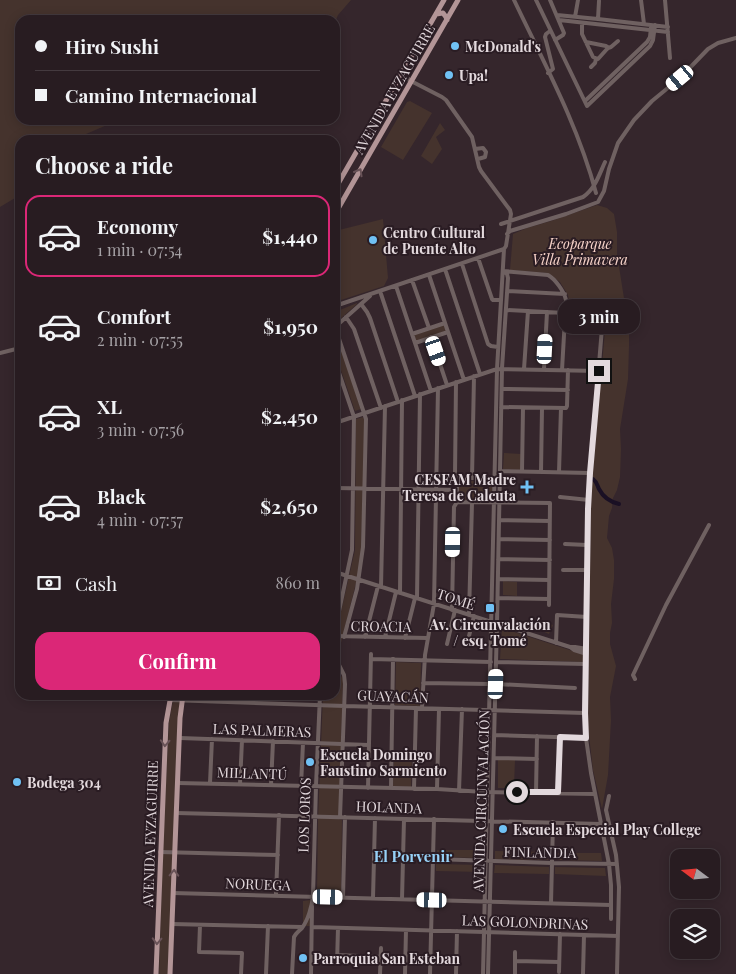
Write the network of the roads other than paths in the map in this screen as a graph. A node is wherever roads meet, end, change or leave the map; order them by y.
1 (444, 0) edge
2 (458, 0) edge
3 (514, 0) edge
4 (536, 0) edge
5 (550, 0) edge
6 (578, 0) edge
7 (641, 0) edge
8 (665, 0) edge
9 (599, 1) edge
10 (436, 14) junction
11 (556, 15) junction
12 (575, 17) junction
13 (590, 18) junction
14 (598, 18) junction
15 (447, 20) junction
16 (559, 20) junction
17 (582, 23) junction
18 (590, 23) junction
19 (644, 24) junction
20 (653, 27) junction
21 (668, 29) junction
22 (556, 31) junction
23 (736, 38) edge
24 (555, 40) junction
25 (618, 41) dead end
26 (586, 42) junction
27 (608, 48) junction
28 (670, 58) dead end
29 (596, 59) junction
30 (406, 66) junction
31 (590, 67) dead end
32 (417, 72) junction
33 (548, 72) junction
34 (411, 82) junction
35 (421, 86) junction
36 (364, 139) junction
37 (374, 146) junction
38 (475, 148) junction
39 (478, 159) junction
40 (605, 162) dead end
41 (591, 174) junction
42 (600, 174) junction
43 (340, 180) edge
44 (594, 186) junction
45 (596, 193) dead end
46 (340, 205) edge
47 (510, 222) junction
48 (501, 224) dead end
49 (507, 234) junction
50 (504, 249) junction
51 (478, 258) junction
52 (462, 264) junction
53 (445, 269) junction
54 (503, 271) junction
55 (429, 275) junction
56 (412, 280) junction
57 (396, 286) junction
58 (380, 291) junction
59 (507, 291) junction
60 (372, 294) junction
61 (564, 294) junction
62 (501, 300) junction
63 (340, 304) edge
64 (361, 304) junction
65 (506, 310) junction
66 (528, 311) junction
67 (547, 312) junction
68 (565, 313) junction
69 (346, 317) junction
70 (340, 322) edge
71 (445, 323) junction
72 (429, 328) junction
73 (602, 328) dead end
74 (448, 332) junction
75 (412, 334) junction
76 (432, 337) junction
77 (340, 342) edge
78 (415, 342) junction
79 (498, 346) junction
80 (15, 349) edge
81 (0, 353) edge
82 (500, 368) junction
83 (524, 369) junction
84 (544, 369) junction
85 (562, 370) junction
86 (568, 370) junction
87 (599, 371) junction
88 (480, 374) junction
89 (340, 375) edge
90 (474, 376) junction
91 (464, 380) junction
92 (456, 382) junction
93 (448, 385) junction
94 (438, 388) junction
95 (502, 388) junction
96 (568, 390) junction
97 (431, 391) junction
98 (420, 394) junction
99 (415, 396) junction
100 (400, 401) junction
101 (383, 407) junction
102 (501, 407) junction
103 (523, 408) junction
104 (542, 408) junction
105 (561, 408) junction
106 (364, 413) junction
107 (354, 416) junction
108 (340, 421) edge
109 (500, 471) junction
110 (522, 471) junction
111 (541, 472) junction
112 (559, 472) junction
113 (590, 473) junction
114 (457, 478) junction
115 (472, 478) junction
116 (494, 478) junction
117 (500, 478) junction
118 (340, 488) edge
119 (353, 488) junction
120 (365, 488) junction
121 (383, 489) junction
122 (401, 489) junction
123 (419, 489) junction
124 (436, 490) junction
125 (456, 490) junction
126 (560, 497) dead end
127 (589, 500) junction
128 (457, 502) junction
129 (472, 502) junction
130 (494, 503) junction
131 (500, 503) junction
132 (499, 520) junction
133 (550, 522) junction
134 (709, 526) dead end
135 (499, 539) junction
136 (550, 540) junction
137 (565, 544) dead end
138 (587, 545) junction
139 (498, 559) junction
140 (550, 560) junction
141 (563, 570) dead end
142 (587, 570) junction
143 (340, 574) edge
144 (347, 576) junction
145 (498, 579) junction
146 (358, 580) junction
147 (550, 580) junction
148 (379, 586) junction
149 (398, 592) junction
150 (416, 598) junction
151 (498, 598) junction
152 (549, 599) junction
153 (434, 604) junction
154 (549, 605) dead end
155 (340, 607) edge
156 (454, 610) junction
157 (472, 616) junction
158 (587, 617) junction
159 (492, 622) junction
160 (497, 624) junction
161 (340, 637) edge
162 (344, 637) junction
163 (365, 637) junction
164 (385, 637) junction
165 (405, 638) junction
166 (427, 638) junction
167 (556, 643) junction
168 (447, 644) dead end
169 (467, 644) dead end
170 (570, 647) junction
171 (587, 649) junction
172 (371, 654) dead end
173 (586, 654) junction
174 (371, 659) junction
175 (393, 660) junction
176 (424, 660) junction
177 (491, 662) junction
178 (496, 662) junction
179 (586, 664) junction
180 (340, 668) edge
181 (635, 679) dead end
182 (423, 683) junction
183 (490, 684) junction
184 (496, 684) junction
185 (575, 688) dead end
186 (170, 700) edge
187 (183, 700) edge
188 (234, 700) edge
189 (320, 700) edge
190 (319, 705) junction
191 (344, 706) junction
192 (369, 707) junction
193 (392, 708) junction
194 (416, 708) junction
195 (422, 708) junction
196 (439, 709) junction
197 (462, 709) junction
198 (490, 710) junction
199 (495, 710) junction
200 (585, 713) junction
201 (494, 735) junction
202 (537, 736) junction
203 (560, 737) junction
204 (180, 738) junction
205 (586, 738) junction
206 (212, 739) junction
207 (242, 740) junction
208 (273, 742) junction
209 (303, 743) junction
210 (318, 743) junction
211 (343, 744) junction
212 (368, 745) junction
213 (494, 758) junction
214 (536, 759) junction
215 (178, 782) junction
216 (210, 783) junction
217 (240, 784) junction
218 (271, 785) junction
219 (301, 786) junction
220 (316, 786) junction
221 (342, 787) junction
222 (368, 788) junction
223 (391, 788) junction
224 (414, 789) junction
225 (437, 790) junction
226 (459, 791) junction
227 (488, 792) junction
228 (493, 792) junction
229 (558, 792) junction
230 (536, 793) junction
231 (595, 794) junction
232 (609, 796) dead end
233 (176, 812) junction
234 (279, 815) junction
235 (315, 816) junction
236 (343, 817) junction
237 (375, 818) junction
238 (404, 818) junction
239 (434, 819) junction
240 (489, 821) junction
241 (553, 822) junction
242 (602, 824) junction
243 (160, 852) junction
244 (175, 853) junction
245 (278, 856) junction
246 (433, 860) junction
247 (488, 862) junction
248 (552, 863) junction
249 (609, 864) junction
250 (617, 864) junction
251 (173, 893) junction
252 (276, 895) junction
253 (313, 896) junction
254 (343, 897) junction
255 (372, 898) junction
256 (402, 899) junction
257 (432, 900) junction
258 (487, 901) junction
259 (551, 903) junction
260 (312, 905) junction
261 (611, 905) junction
262 (611, 919) dead end
263 (172, 924) junction
264 (200, 924) junction
265 (268, 926) junction
266 (302, 927) junction
267 (312, 927) junction
268 (338, 928) junction
269 (406, 930) junction
270 (431, 930) junction
271 (457, 931) junction
272 (487, 932) junction
273 (560, 934) junction
274 (584, 935) junction
275 (618, 936) junction
276 (381, 948) dead end
277 (515, 952) dead end
278 (337, 955) junction
279 (381, 957) junction
280 (516, 961) junction
281 (559, 962) junction
282 (336, 964) dead end
283 (559, 972) dead end
284 (156, 974) edge
285 (170, 974) edge
286 (241, 974) edge
287 (266, 974) edge
288 (292, 974) edge
289 (311, 974) edge
290 (380, 974) edge
291 (405, 974) edge
292 (430, 974) edge
293 (456, 974) edge
294 (483, 974) edge
295 (488, 974) edge
296 (515, 974) edge
297 (583, 974) edge
298 (618, 974) edge

1 - 10 main road, AVENIDA EYZAGUIRRE
2 - 15 main road, AVENIDA EYZAGUIRRE
3 - 33 street
4 - 22 street
5 - 11 street
6 - 12 street
7 - 19 street
8 - 21 street
9 - 14 street
10 - 15 main road
10 - 30 main road, AVENIDA EYZAGUIRRE
11 - 12 street
11 - 16 street
12 - 13 street
13 - 14 street
13 - 18 street
14 - 19 street
15 - 32 main road, AVENIDA EYZAGUIRRE
16 - 17 street
16 - 22 street
17 - 18 street
17 - 26 street
18 - 20 street
19 - 20 street
20 - 21 street
20 - 24 street
21 - 28 street
22 - 24 street
22 - 24 street
22 - 33 street
23 - 49 street
25 - 27 street
26 - 27 street
26 - 29 street
27 - 29 street
29 - 31 street
30 - 34 street
30 - 36 main road, AVENIDA EYZAGUIRRE
32 - 34 main road, AVENIDA EYZAGUIRRE
32 - 35 street
33 - 41 street
34 - 35 street
34 - 37 main road, AVENIDA EYZAGUIRRE
35 - 38 street
36 - 37 main road
36 - 43 main road, AVENIDA EYZAGUIRRE
46 -> 37 main road, AVENIDA EYZAGUIRRE
38 - 39 street
38 - 39 street
39 - 47 street
40 - 42 street
41 - 42 street
41 - 44 street
42 - 44 street
44 - 45 street
44 - 47 street
47 - 48 street
47 - 49 street, AVENIDA CIRCUNVALACIÓN
49 - 50 street, AVENIDA CIRCUNVALACIÓN
50 - 51 street
50 - 54 street, AVENIDA CIRCUNVALACIÓN
51 - 52 street
51 - 62 street
52 - 53 street
52 - 79 street
53 - 55 street
53 - 88 street
54 - 59 street, AVENIDA CIRCUNVALACIÓN
54 - 61 street
54 - 62 street, AVENIDA CIRCUNVALACIÓN
55 - 56 street
55 - 71 street
56 - 57 street
56 - 72 street
57 - 58 street
57 - 75 street
58 - 60 street
58 - 99 street
59 - 61 street
59 - 65 street, AVENIDA CIRCUNVALACIÓN
60 - 63 street
60 - 64 street
61 - 68 street
62 - 79 street, AVENIDA CIRCUNVALACIÓN
64 - 69 street
64 - 100 street
65 - 66 street
65 - 82 street, AVENIDA CIRCUNVALACIÓN
66 - 67 street
66 - 83 street
67 - 68 street
67 - 84 street
68 - 85 street
69 - 70 street
69 - 101 street
71 - 72 street
71 - 74 street
72 - 75 street
73 - 87 street
74 - 76 street
74 - 91 street
75 - 78 street
76 - 78 street
76 - 93 street
77 - 106 street
78 - 97 street
79 - 82 street, AVENIDA CIRCUNVALACIÓN
80 - 81 street
82 - 83 street
82 - 88 street
82 - 95 street, AVENIDA CIRCUNVALACIÓN
82 - 116 street, AVENIDA CIRCUNVALACIÓN
83 - 84 street
84 - 85 street
85 - 86 street
86 - 87 street
86 - 96 street
87 - 113 street
88 - 90 street
89 - 107 street
90 - 91 street
90 - 115 street
91 - 92 street
92 - 93 street
92 - 114 street
93 - 94 street
94 - 97 street
94 - 124 street
95 - 96 street
95 - 102 street, AVENIDA CIRCUNVALACIÓN
96 - 105 street
97 - 98 street
98 - 99 street
98 - 123 street
99 - 100 street
100 - 101 street
100 - 122 street
101 - 106 street
101 - 121 street
102 - 103 street
102 - 109 street, AVENIDA CIRCUNVALACIÓN
103 - 104 street
103 - 110 street
104 - 105 street
104 - 111 street
105 - 112 street
106 - 107 street
106 - 120 street
107 - 108 street
107 - 119 street
109 - 110 street
109 - 117 street, AVENIDA CIRCUNVALACIÓN
110 - 111 street
111 - 112 street
112 - 113 street
113 - 127 street
114 - 115 street
114 - 125 street
115 - 116 street
116 - 117 street
116 - 130 street, AVENIDA CIRCUNVALACIÓN
117 - 131 street, AVENIDA CIRCUNVALACIÓN
118 - 119 street
119 - 120 street
119 - 144 street
120 - 121 street
120 - 146 street
121 - 122 street
121 - 148 street
122 - 123 street
122 - 149 street
123 - 124 street
123 - 150 street
124 - 125 street
124 - 153 street
125 - 128 street
126 - 127 street
127 - 138 street
128 - 129 street
128 - 156 street
129 - 130 street
129 - 157 street
130 - 131 street
130 - 159 street, AVENIDA CIRCUNVALACIÓN
131 - 132 street, AVENIDA CIRCUNVALACIÓN
131 - 133 street
132 - 133 street
132 - 135 street, AVENIDA CIRCUNVALACIÓN
133 - 136 street
134 - 181 street
135 - 136 street
135 - 139 street, AVENIDA CIRCUNVALACIÓN
136 - 140 street
137 - 138 street
138 - 142 street
139 - 140 street
139 - 145 street, AVENIDA CIRCUNVALACIÓN
140 - 147 street
141 - 142 street
142 - 158 street
143 - 144 street, TOMÉ
144 - 146 street, TOMÉ
144 - 155 street
145 - 147 street
145 - 151 street, AVENIDA CIRCUNVALACIÓN
146 - 148 street, TOMÉ
146 - 162 street
147 - 152 street
148 - 149 street, TOMÉ
148 - 163 street
149 - 150 street, TOMÉ
149 - 164 street
150 - 153 street, TOMÉ
150 - 165 street
151 - 152 street
151 - 160 street, AVENIDA CIRCUNVALACIÓN
152 - 154 street
153 - 156 street, TOMÉ
153 - 166 street
156 - 157 street, TOMÉ
156 - 168 street
157 - 159 street, TOMÉ
157 - 169 street
158 - 167 street
158 - 171 street
159 - 160 street, TOMÉ
159 - 177 street, AVENIDA CIRCUNVALACIÓN
160 - 167 street, TOMÉ
160 - 178 street, AVENIDA CIRCUNVALACIÓN
161 - 162 street, CROACIA
162 - 163 street, CROACIA
163 - 164 street, CROACIA
164 - 165 street, CROACIA
165 - 166 street, CROACIA
166 - 176 street
167 - 170 street, TOMÉ
170 - 171 street, TOMÉ
170 - 173 street, TOMÉ
171 - 173 street
172 - 174 street
173 - 179 street
174 - 175 street
174 - 192 street
175 - 176 street
175 - 193 street
176 - 177 street
176 - 182 street
177 - 183 street, AVENIDA CIRCUNVALACIÓN
178 - 179 street
178 - 184 street, AVENIDA CIRCUNVALACIÓN
179 - 200 street
180 - 191 street
182 - 183 street
182 - 195 street
183 - 198 street, AVENIDA CIRCUNVALACIÓN
184 - 185 street
184 - 199 street, AVENIDA CIRCUNVALACIÓN
186 -> 243 main road, AVENIDA EYZAGUIRRE
187 - 204 main road, AVENIDA EYZAGUIRRE
188 - 190 street, GUAYACÁN
189 - 190 street, LOS LOROS
190 - 191 street, GUAYACÁN
190 - 210 street, LOS LOROS
191 - 192 street, GUAYACÁN
191 - 211 street
192 - 193 street, GUAYACÁN
192 - 212 street
193 - 194 street, GUAYACÁN
193 - 223 street
194 - 195 street, GUAYACÁN
194 - 224 street
195 - 196 street, GUAYACÁN
196 - 197 street, GUAYACÁN
196 - 225 street
197 - 198 street, GUAYACÁN
197 - 226 street
198 - 199 street, GUAYACÁN
198 - 227 street, AVENIDA CIRCUNVALACIÓN
199 - 200 street, GUAYACÁN
199 - 201 street, AVENIDA CIRCUNVALACIÓN
200 - 205 street
201 - 202 street
201 - 213 street, AVENIDA CIRCUNVALACIÓN
202 - 203 street
202 - 214 street
203 - 205 street
203 - 229 street
204 - 206 street, LAS PALMERAS
204 - 215 main road, AVENIDA EYZAGUIRRE
205 - 231 street
206 - 207 street, LAS PALMERAS
206 - 216 street
207 - 208 street, LAS PALMERAS
207 - 217 street
208 - 209 street, LAS PALMERAS
208 - 218 street
209 - 210 street, LAS PALMERAS
209 - 219 street
210 - 211 street, LAS PALMERAS
210 - 220 street, LOS LOROS
211 - 212 street, LAS PALMERAS
211 - 221 street
212 - 222 street
213 - 214 street
213 - 228 street, AVENIDA CIRCUNVALACIÓN
214 - 230 street
215 - 216 street, MILLANTÚ
215 - 233 main road, AVENIDA EYZAGUIRRE
216 - 217 street, MILLANTÚ
217 - 218 street, MILLANTÚ
218 - 219 street, MILLANTÚ
219 - 220 street, MILLANTÚ
220 - 221 street, MILLANTÚ
220 - 235 street, LOS LOROS
221 - 222 street, MILLANTÚ
221 - 236 street
222 - 223 street, MILLANTÚ
223 - 224 street, MILLANTÚ
224 - 225 street, MILLANTÚ
225 - 226 street, MILLANTÚ
226 - 227 street, MILLANTÚ
227 - 228 street, MILLANTÚ
227 - 240 street, AVENIDA CIRCUNVALACIÓN
228 - 230 street, MILLANTÚ
228 - 240 street, AVENIDA CIRCUNVALACIÓN
229 - 230 street, MILLANTÚ
229 - 231 street, MILLANTÚ
231 - 242 street
232 - 250 street
233 - 234 street, HOLANDA
233 - 244 main road, AVENIDA EYZAGUIRRE
234 - 235 street, HOLANDA
234 - 245 street
235 - 236 street, HOLANDA
235 - 253 street, LOS LOROS
236 - 237 street, HOLANDA
236 - 254 street
237 - 238 street, HOLANDA
237 - 255 street
238 - 239 street, HOLANDA
238 - 256 street
239 - 240 street, HOLANDA
239 - 246 street
240 - 241 street, HOLANDA
240 - 247 street, AVENIDA CIRCUNVALACIÓN
241 - 242 street, HOLANDA
241 - 248 street
242 - 249 street
243 - 244 street
243 -> 284 main road, AVENIDA EYZAGUIRRE
244 - 245 street
251 -> 244 main road, AVENIDA EYZAGUIRRE
245 - 252 street
246 - 247 street, FINLANDIA
246 - 257 street
247 - 248 street, FINLANDIA
247 - 258 street, AVENIDA CIRCUNVALACIÓN
248 - 249 street, FINLANDIA
248 - 259 street
249 - 250 street, FINLANDIA
249 - 261 street
250 - 275 street
251 - 252 street, NORUEGA
251 - 263 main road, AVENIDA EYZAGUIRRE
252 - 253 street, NORUEGA
253 - 254 street, NORUEGA
253 - 260 street, LOS LOROS
254 - 255 street, NORUEGA
255 - 256 street, NORUEGA
256 - 257 street, NORUEGA
257 - 258 street, NORUEGA
257 - 270 street
258 - 259 street, NORUEGA
258 - 272 street, AVENIDA CIRCUNVALACIÓN
259 - 261 street, NORUEGA
260 - 266 street, LOS LOROS
260 - 267 street, LOS LOROS
261 - 262 street
263 - 264 street
263 - 285 main road, AVENIDA EYZAGUIRRE
264 - 265 street
264 - 286 street
265 - 266 street
265 - 287 street
266 - 288 street, LOS LOROS
267 - 268 street, LAS GOLONDRINAS
267 - 289 street, LOS LOROS
268 - 269 street, LAS GOLONDRINAS
268 - 278 street
269 - 270 street, LAS GOLONDRINAS
269 - 291 street
270 - 271 street, LAS GOLONDRINAS
270 - 292 street
271 - 272 street, LAS GOLONDRINAS
271 - 293 street
272 - 273 street, LAS GOLONDRINAS
272 - 294 street, AVENIDA CIRCUNVALACIÓN
272 - 295 street, AVENIDA CIRCUNVALACIÓN
273 - 274 street, LAS GOLONDRINAS
273 - 281 street
274 - 275 street, LAS GOLONDRINAS
274 - 297 street
275 - 298 street
276 - 279 street
277 - 280 street
278 - 279 street
278 - 282 street
279 - 290 street
280 - 281 street
280 - 296 street
281 - 283 street

